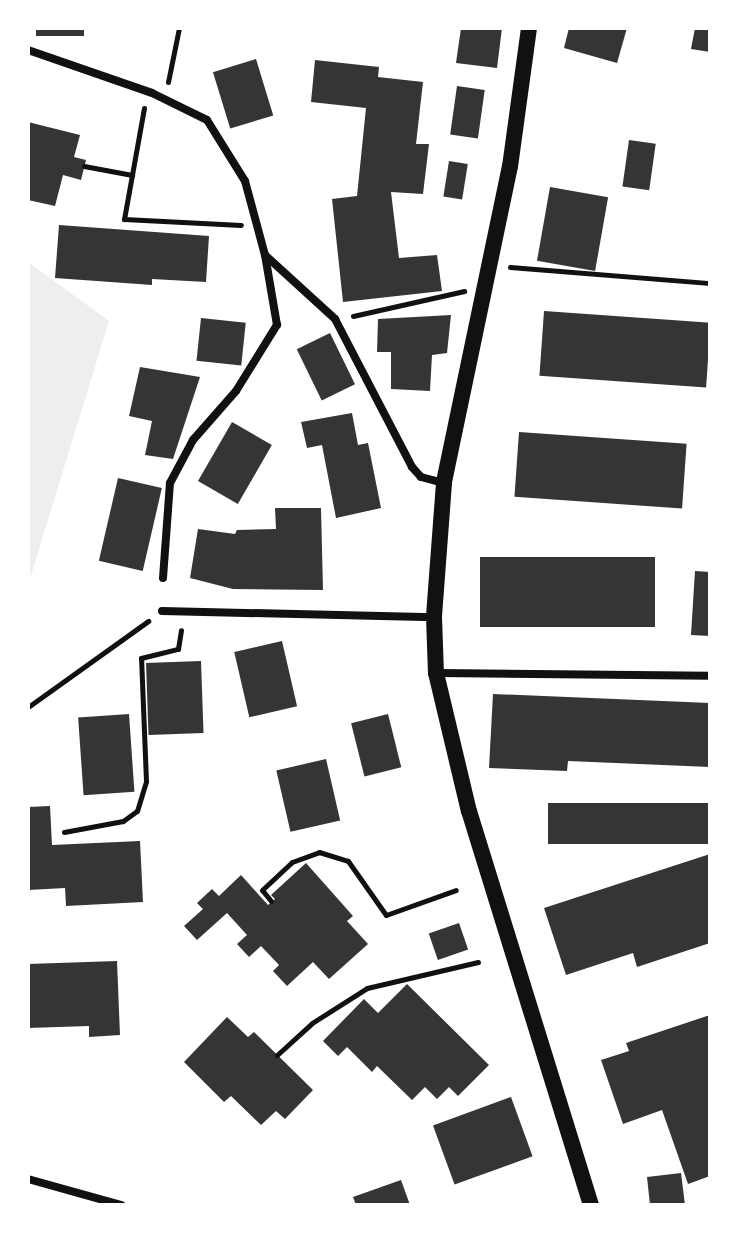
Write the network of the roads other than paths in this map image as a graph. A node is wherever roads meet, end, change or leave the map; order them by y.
1 (529, 28) edge
2 (28, 50) edge
3 (265, 255) junction
4 (444, 483) junction
5 (163, 578) dead end
6 (162, 611) road end
7 (434, 617) junction
8 (436, 673) junction
9 (710, 676) edge
10 (28, 1179) edge
11 (121, 1205) edge
12 (591, 1205) edge

1 - 4 main road
2 - 3 street
3 - 4 street
3 - 5 street
4 - 7 main road
6 - 7 street
7 - 8 main road
8 - 9 street
8 - 12 main road
10 - 11 street

